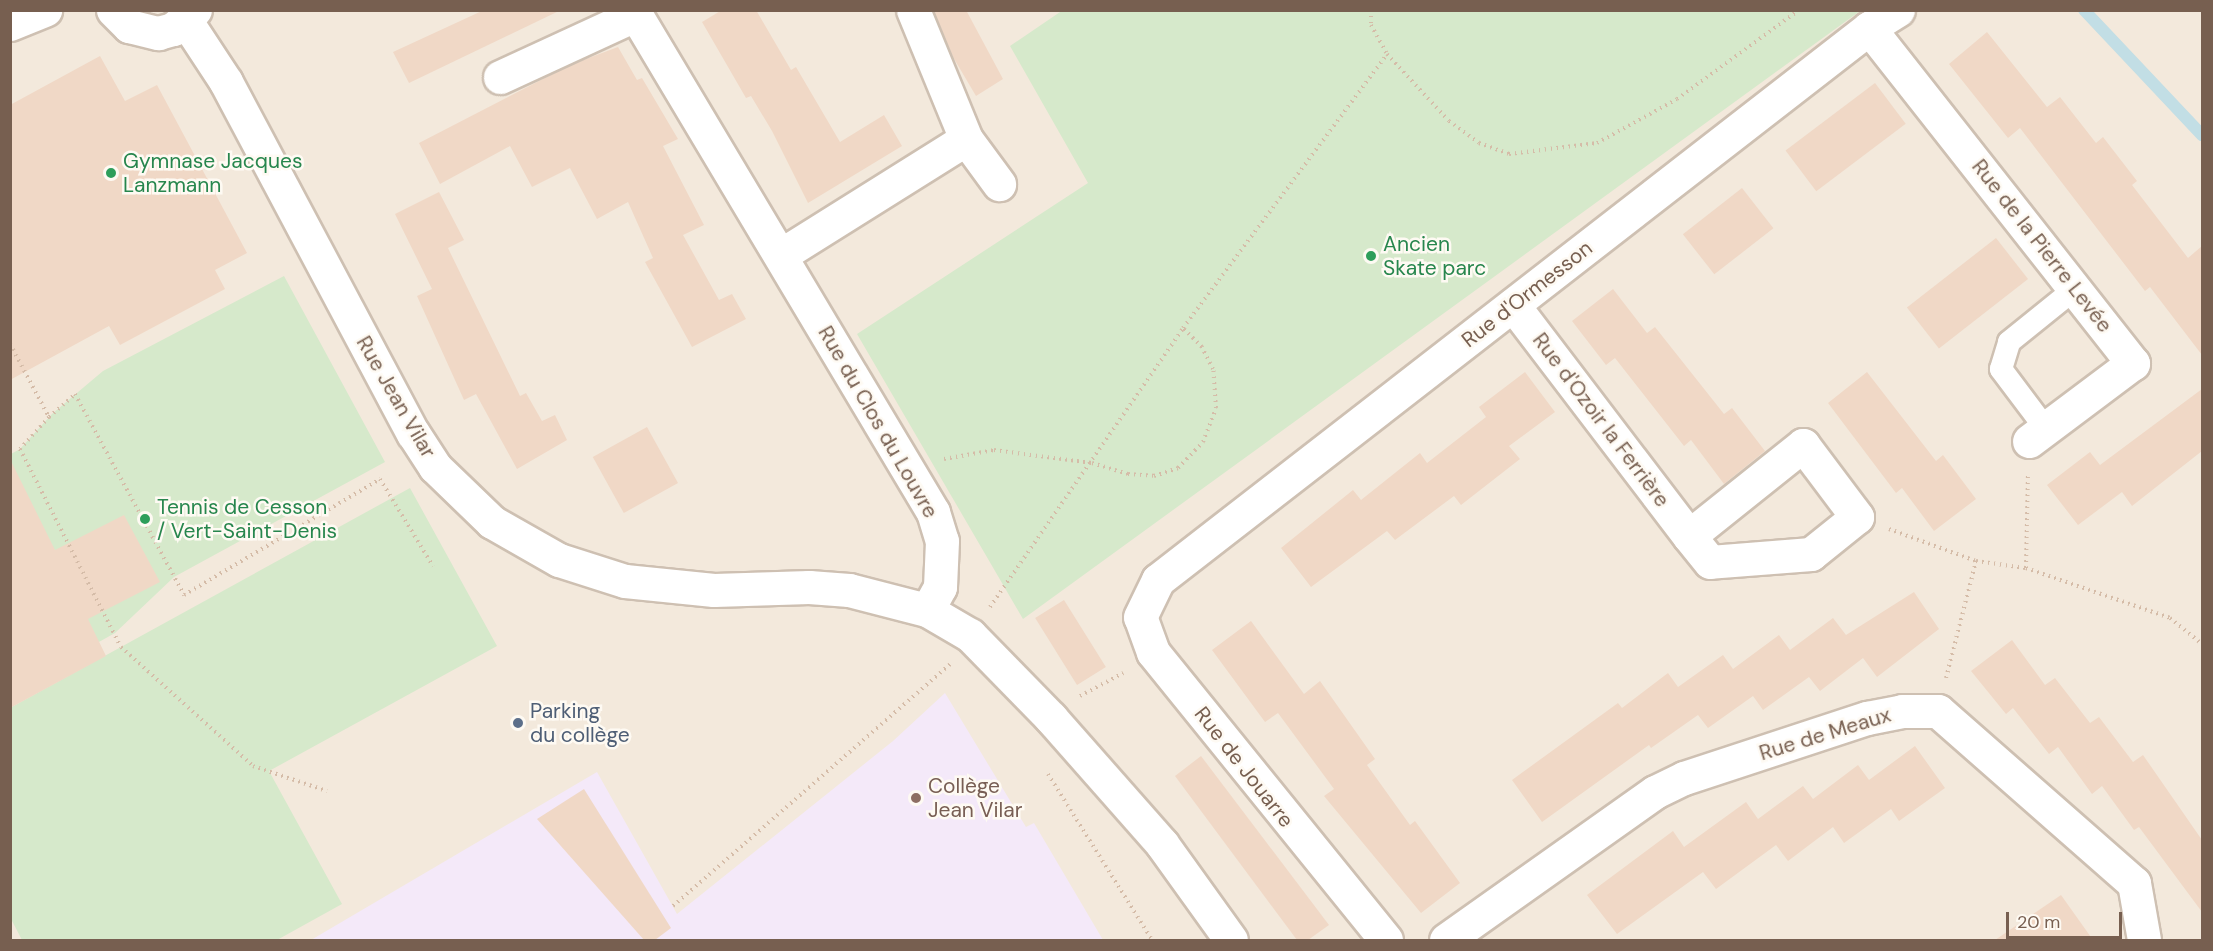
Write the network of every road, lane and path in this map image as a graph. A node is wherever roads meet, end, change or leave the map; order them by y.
1 (45, 10) edge
2 (113, 10) edge
3 (913, 10) edge
4 (1371, 10) edge
5 (1799, 10) edge
6 (1898, 10) edge
7 (634, 13) edge
8 (190, 16) edge
9 (10, 24) edge
10 (1869, 28) junction
11 (1387, 54) junction
12 (500, 77) dead end
13 (966, 139) junction
14 (999, 184) dead end
15 (781, 255) junction
16 (2076, 288) junction
17 (1513, 305) junction
18 (1183, 328) junction
19 (10, 344) edge
20 (49, 417) junction
21 (2038, 435) junction
22 (1092, 463) junction
23 (909, 473) junction
24 (1857, 517) junction
25 (1689, 536) junction
26 (1976, 561) junction
27 (433, 566) dead end
28 (2026, 568) junction
29 (1158, 580) joint
30 (927, 610) junction
31 (970, 635) junction
32 (2202, 644) edge
33 (1153, 652) junction
34 (951, 664) junction
35 (958, 672) dead end
36 (1938, 711) junction
37 (1051, 718) junction
38 (1046, 771) dead end
39 (327, 791) dead end
40 (673, 906) dead end
41 (1152, 940) edge
42 (1231, 940) edge
43 (1386, 940) edge
44 (1446, 940) edge
45 (2144, 940) edge

1 - 9 street
2 - 8 street
3 - 13 street
4 - 11 path
5 - 11 path
6 - 10 street, Rue d'Ormesson
7 - 12 street
7 - 15 street, Rue du Clos du Louvre
8 - 30 street, Rue Jean Vilar
10 - 16 street, Rue de la Pierre Levée
10 - 17 street, Rue d'Ormesson
11 - 18 path
13 - 14 street
13 - 15 street
15 - 23 street, Rue du Clos du Louvre
16 - 21 lane
16 - 21 street, Rue de la Pierre Levée
17 - 25 street, Rue d'Ozoir la Ferrière
17 - 29 street, Rue d'Ormesson
18 - 22 path
18 - 22 path
19 - 20 path
20 - 27 path
20 - 39 path
21 - 28 path
22 - 23 path
22 - 31 path
23 - 30 street, Rue du Clos du Louvre
24 - 25 street, Rue d'Ozoir la Ferrière
24 - 25 street
24 - 26 path
26 - 28 path
26 - 36 path
28 - 32 path
29 - 33 street, Rue de Jouarre
30 - 31 street
31 - 34 path
31 - 37 street
33 - 37 path
33 - 43 street, Rue de Jouarre
34 - 35 path
34 - 40 path
36 - 44 street, Rue de Meaux
36 - 45 street
37 - 42 street
38 - 41 path

